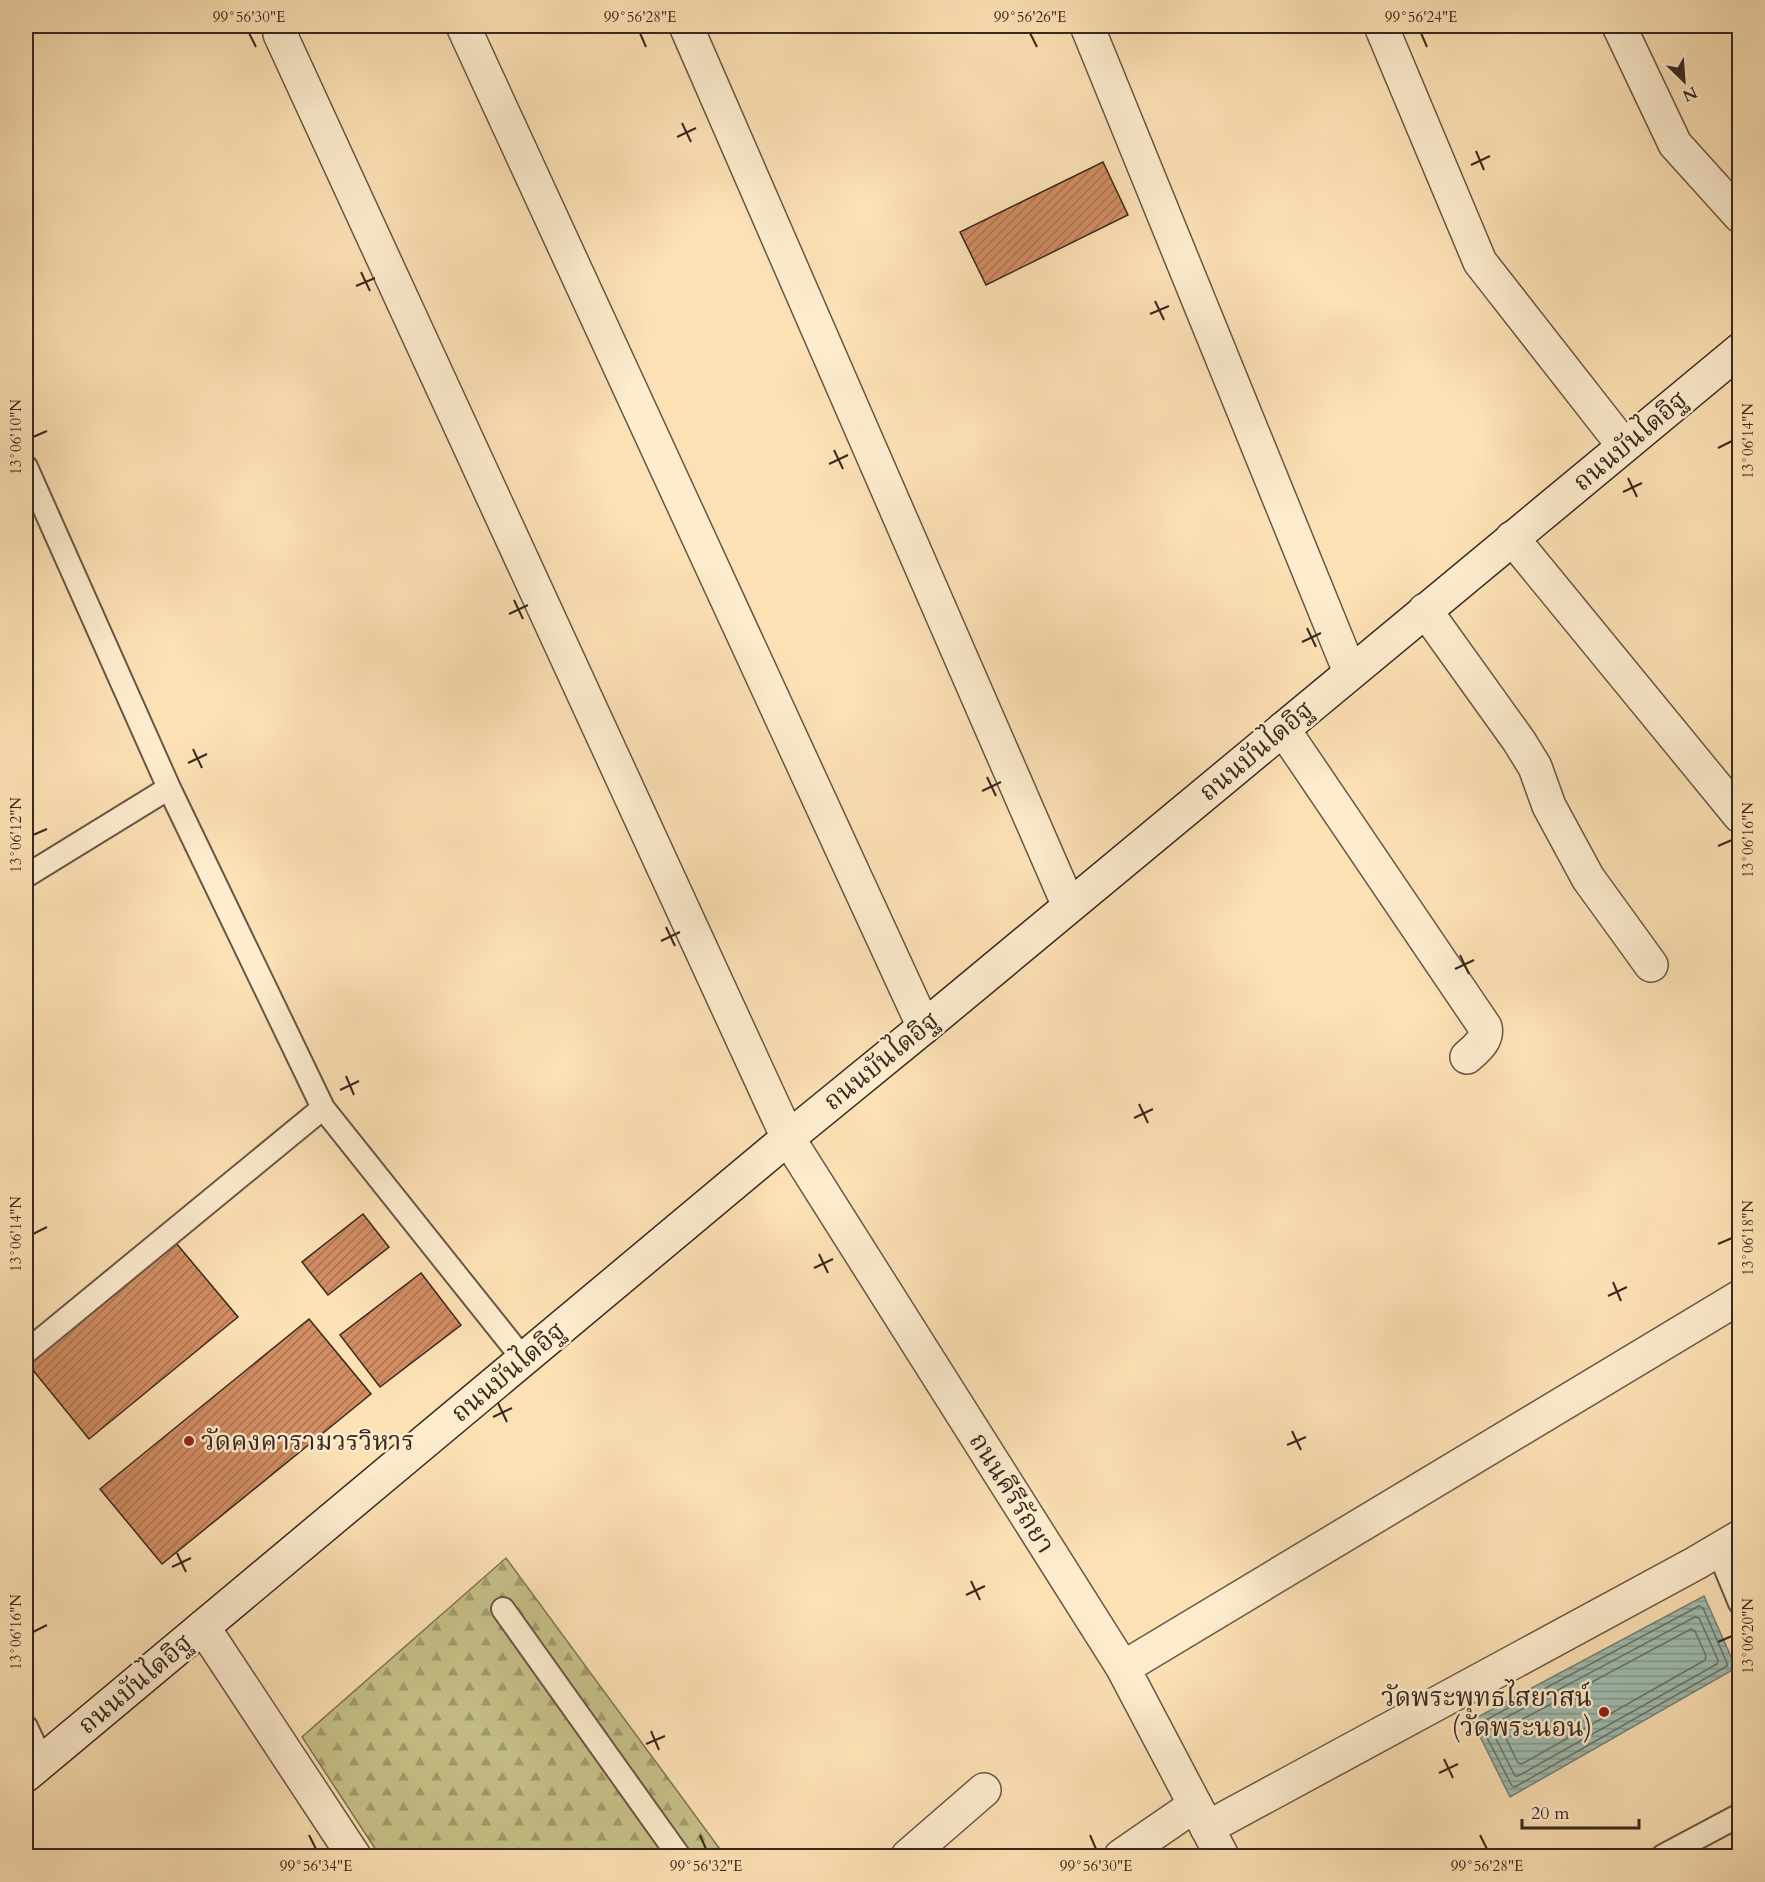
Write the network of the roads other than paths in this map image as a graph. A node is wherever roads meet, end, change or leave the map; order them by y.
1 (463, 26) edge
2 (686, 26) edge
3 (1087, 26) edge
4 (1381, 26) edge
5 (1619, 26) edge
6 (280, 34) dead end
7 (1740, 216) edge
8 (1740, 350) edge
9 (1624, 446) junction
10 (26, 468) edge
11 (1512, 538) junction
12 (1425, 610) junction
13 (1350, 672) junction
14 (1283, 729) junction
15 (169, 788) junction
16 (1740, 816) edge
17 (26, 876) edge
18 (1069, 906) junction
19 (1651, 965) dead end
20 (924, 1027) junction
21 (1467, 1057) dead end
22 (322, 1108) junction
23 (788, 1138) junction
24 (1740, 1297) edge
25 (26, 1352) edge
26 (524, 1360) junction
27 (1729, 1543) edge
28 (1740, 1603) edge
29 (503, 1609) dead end
30 (203, 1627) junction
31 (1123, 1668) junction
32 (26, 1727) edge
33 (34, 1768) edge
34 (984, 1790) dead end
35 (1740, 1815) edge
36 (1201, 1817) junction
37 (354, 1857) edge
38 (679, 1857) edge
39 (909, 1857) edge
40 (1121, 1857) edge
41 (1222, 1857) edge
42 (1663, 1857) edge

1 - 20 street
2 - 18 street
3 - 13 street
4 - 9 street
5 - 7 street
6 - 23 street, ถนนคีรีรัถยา
8 - 9 street, ถนนบันไดอิฐ
9 - 11 street, ถนนบันไดอิฐ
10 - 15 lane
11 - 12 street, ถนนบันไดอิฐ
11 - 16 street
12 - 13 street, ถนนบันไดอิฐ
12 - 19 street
13 - 14 street, ถนนบันไดอิฐ
14 - 18 street, ถนนบันไดอิฐ
14 - 21 street
15 - 17 lane
15 - 22 lane
18 - 20 street, ถนนบันไดอิฐ
20 - 23 street, ถนนบันไดอิฐ
22 - 25 lane
22 - 26 lane
23 - 26 street, ถนนบันไดอิฐ
23 - 31 street, ถนนคีรีรัถยา
24 - 31 street
26 - 30 street, ถนนบันไดอิฐ
27 - 28 lane
27 - 36 street
29 - 38 lane
30 - 33 street, ถนนบันไดอิฐ
30 - 37 street
31 - 36 street, ถนนคีรีรัถยา
32 - 33 lane
34 - 39 street
35 - 42 lane
36 - 40 street
36 - 41 street, ถนนคีรีรัถยา

